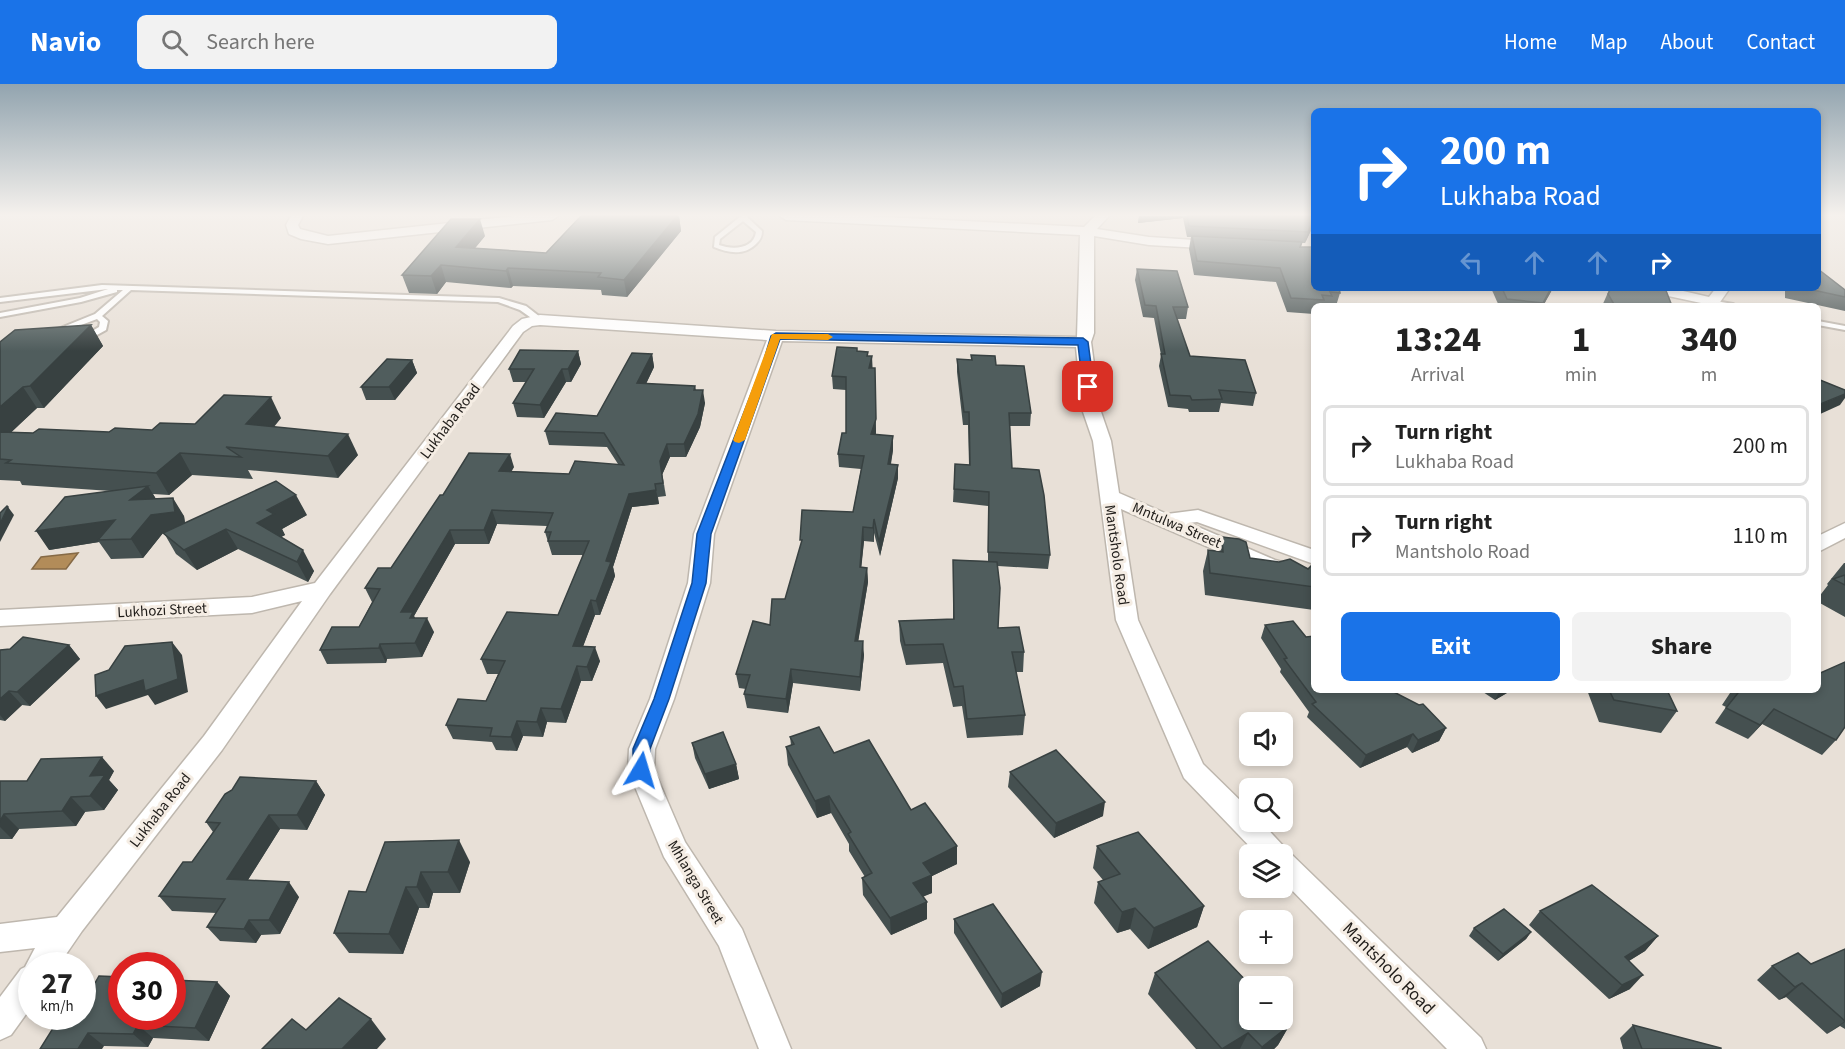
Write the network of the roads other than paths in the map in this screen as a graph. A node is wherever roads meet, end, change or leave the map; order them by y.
1 (1087, 261) edge
2 (128, 287) junction
3 (1664, 291) edge
4 (1721, 291) edge
5 (0, 300) edge
6 (1713, 302) junction
7 (1718, 303) edge
8 (0, 315) edge
9 (98, 316) junction
10 (540, 320) junction
11 (1821, 324) edge
12 (1845, 328) edge
13 (776, 336) junction
14 (50, 339) edge
15 (76, 341) edge
16 (1083, 342) junction
17 (1108, 496) junction
18 (1845, 516) edge
19 (1167, 520) junction
20 (1821, 528) edge
21 (1845, 529) edge
22 (1821, 543) edge
23 (1311, 557) edge
24 (1311, 577) edge
25 (322, 589) junction
26 (0, 618) edge
27 (1265, 844) edge
28 (1293, 872) edge
29 (66, 930) junction
30 (0, 938) edge
31 (50, 952) edge
32 (18, 999) edge
33 (0, 1024) edge
34 (775, 1049) edge
35 (1470, 1049) edge

1 - 16 street, Mantsholo Road
2 - 5 lane
2 - 8 lane
2 - 9 lane
2 - 10 lane
3 - 6 street
4 - 6 street
6 - 7 lane
9 - 14 lane
9 - 15 lane
10 - 13 street
10 - 25 street, Lukhaba Road
11 - 12 lane
13 - 16 street
13 - 34 street, Mhlanga Street
16 - 17 street, Mantsholo Road
17 - 19 street, Mntulwa Street
17 - 27 street, Mantsholo Road
18 - 20 street
19 - 23 street
19 - 24 street, Mntulwa Street
21 - 22 street
25 - 26 street, Lukhozi Street
25 - 29 street, Lukhaba Road
28 - 35 street, Mantsholo Road
29 - 30 street
29 - 31 street, Lukhaba Road
32 - 33 street

